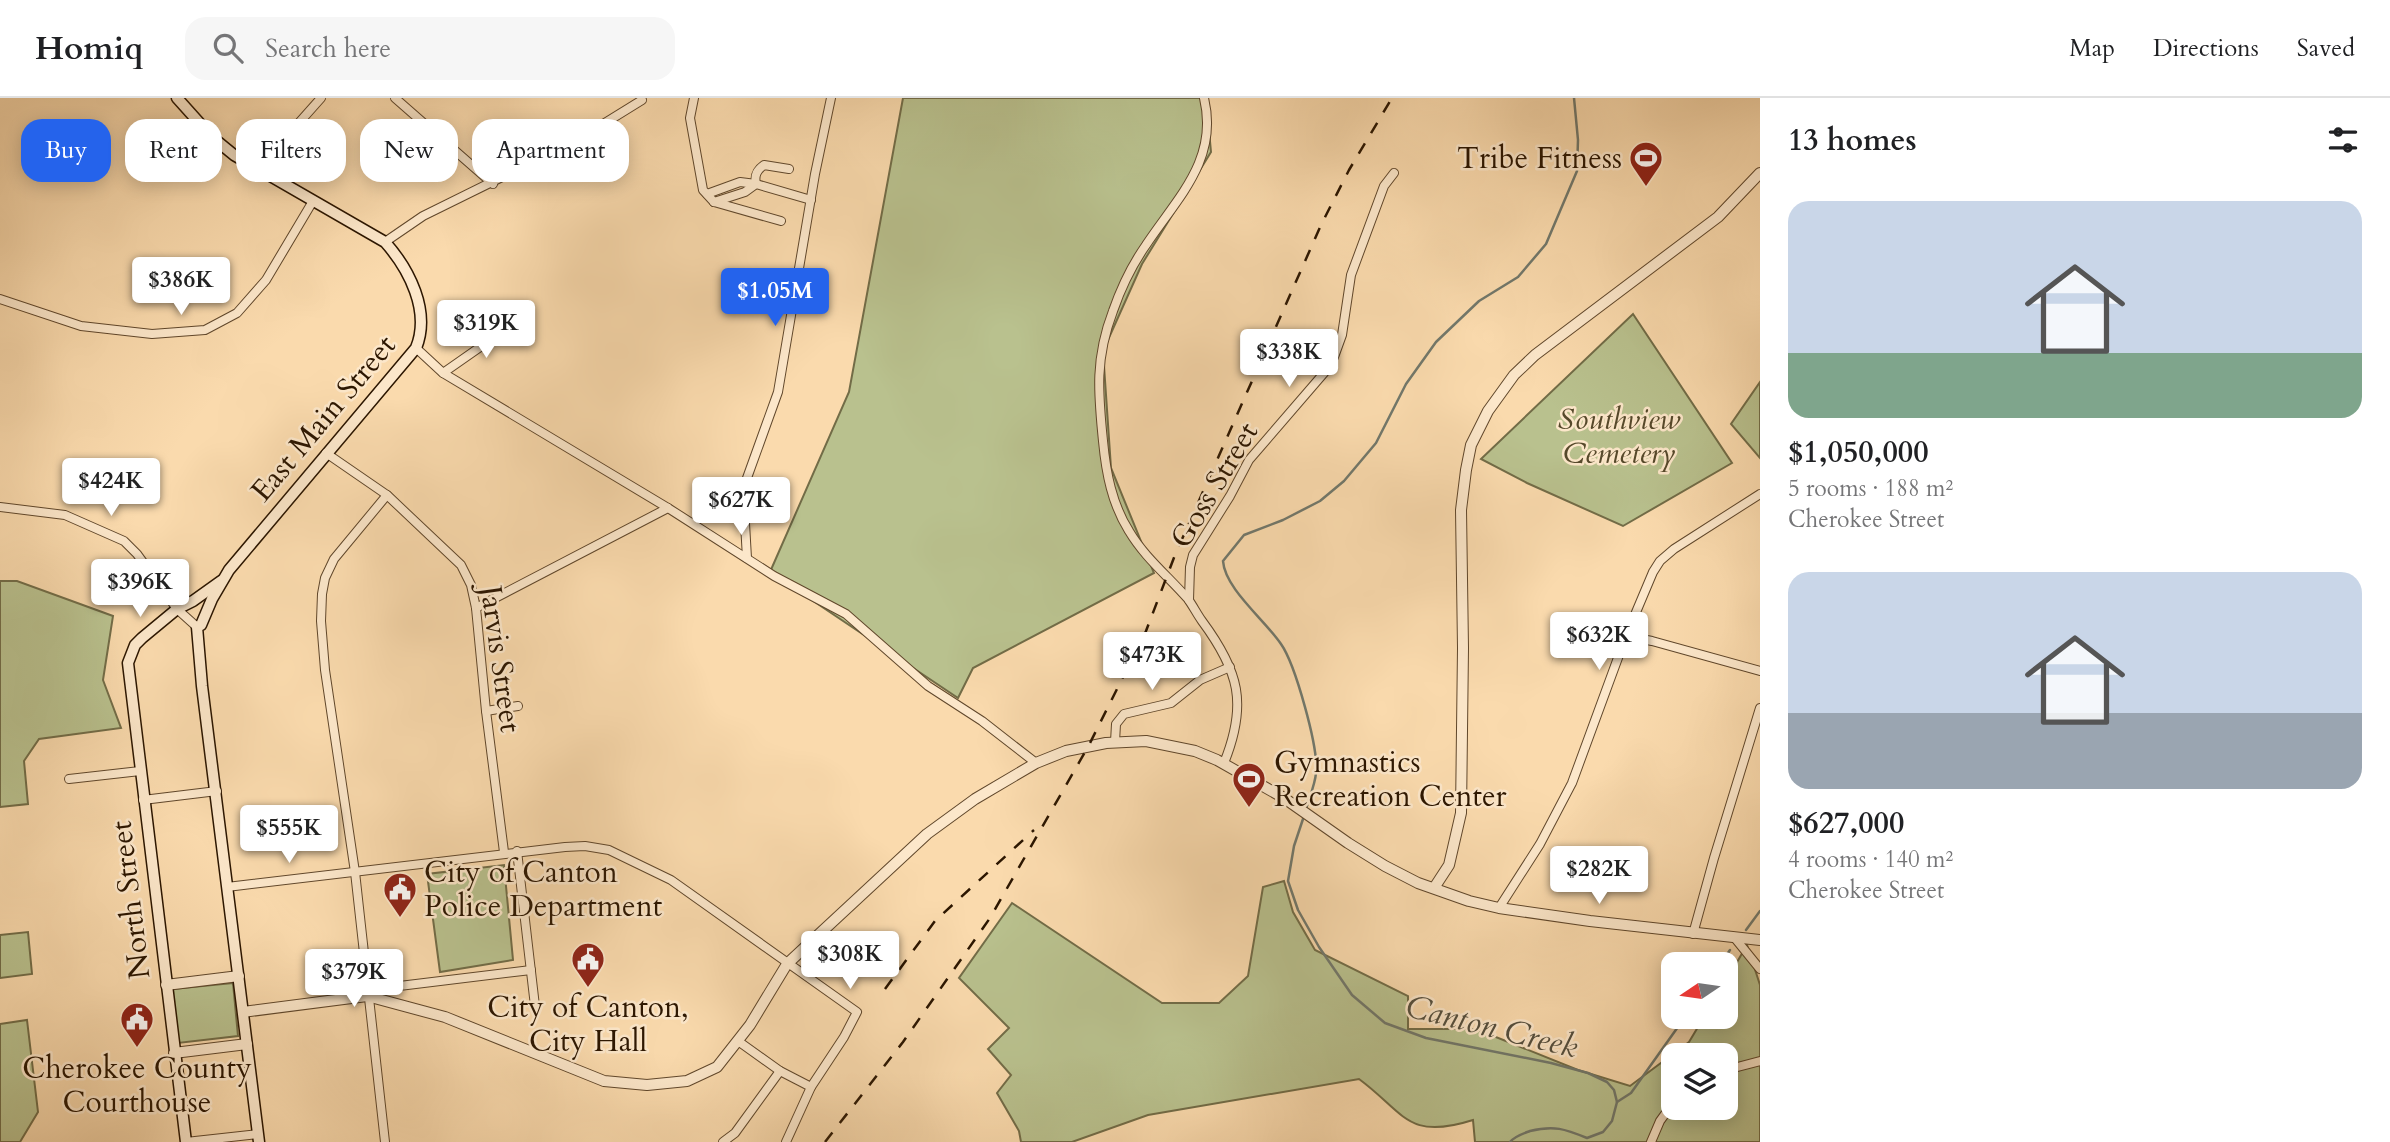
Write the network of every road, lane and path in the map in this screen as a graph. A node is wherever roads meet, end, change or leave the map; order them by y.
1 (177, 98) edge
2 (321, 98) edge
3 (396, 98) edge
4 (694, 98) edge
5 (831, 98) edge
6 (1204, 98) edge
7 (642, 100) dead end
8 (302, 119) edge
9 (236, 155) edge
10 (789, 169) dead end
11 (1394, 173) dead end
12 (1760, 173) edge
13 (279, 182) edge
14 (493, 184) junction
15 (756, 184) junction
16 (707, 194) junction
17 (811, 200) junction
18 (313, 201) junction
19 (714, 202) junction
20 (781, 221) dead end
21 (385, 242) junction
22 (0, 299) edge
23 (513, 324) dead end
24 (416, 348) junction
25 (443, 373) junction
26 (326, 453) junction
27 (1760, 494) edge
28 (387, 495) junction
29 (0, 507) edge
30 (668, 508) junction
31 (747, 558) junction
32 (222, 580) junction
33 (1189, 600) junction
34 (476, 608) junction
35 (177, 609) junction
36 (197, 627) junction
37 (1626, 636) junction
38 (131, 652) joint
39 (1230, 667) junction
40 (1760, 671) edge
41 (518, 706) dead end
42 (1760, 708) edge
43 (486, 711) junction
44 (1115, 743) junction
45 (1036, 763) junction
46 (1224, 763) junction
47 (140, 771) junction
48 (69, 779) dead end
49 (217, 790) junction
50 (143, 800) junction
51 (517, 851) junction
52 (504, 852) junction
53 (355, 872) junction
54 (227, 887) junction
55 (1434, 888) junction
56 (1499, 908) junction
57 (1693, 934) junction
58 (1734, 937) junction
59 (1760, 940) edge
60 (787, 964) junction
61 (1760, 969) edge
62 (531, 970) junction
63 (239, 976) junction
64 (166, 985) junction
65 (367, 996) junction
66 (535, 1006) dead end
67 (243, 1012) junction
68 (738, 1041) junction
69 (247, 1044) junction
70 (174, 1054) junction
71 (1760, 1062) edge
72 (1738, 1067) edge
73 (780, 1071) junction
74 (811, 1087) junction
75 (1661, 1120) edge
76 (258, 1138) edge
77 (186, 1142) edge
78 (385, 1142) edge
79 (723, 1142) edge
80 (786, 1142) edge
81 (1651, 1142) edge

1 - 9 main road, East Main Street
2 - 8 street
3 - 14 street
4 - 16 street
5 - 17 street
6 - 33 street
7 - 14 street
10 - 15 street
11 - 33 street, Goss Street
12 - 55 street
13 - 18 main road, East Main Street
14 - 21 street
15 - 16 street
15 - 17 street
15 - 19 street
16 - 19 street
17 - 31 street
18 - 21 main road, East Main Street
18 - 22 street
19 - 20 street
21 - 24 main road, East Main Street
23 - 25 street
24 - 25 street
24 - 26 main road, East Main Street
25 - 30 street
26 - 28 street, Jarvis Street
26 - 32 main road, East Main Street
27 - 37 street
28 - 34 street, Jarvis Street
28 - 53 street
29 - 35 street
30 - 31 street
30 - 34 street
31 - 45 street
32 - 35 main road, East Main Street
32 - 36 main road, East Main Street
33 - 39 street
34 - 43 street, Jarvis Street
35 - 36 street
35 - 38 main road, East Main Street
36 - 49 main road
37 - 40 street
37 - 56 street
38 - 47 main road, North Street
39 - 44 street
39 - 46 street
41 - 43 street
42 - 57 street
43 - 52 street, Jarvis Street
44 - 45 street
44 - 46 street
45 - 60 street
46 - 55 street
47 - 48 street
47 - 50 main road, North Street
49 - 50 street
49 - 54 main road
50 - 64 main road, North Street
51 - 52 street
51 - 60 street
51 - 62 street
52 - 53 street
53 - 54 street
53 - 65 street
54 - 63 main road
55 - 56 street
56 - 57 street
57 - 58 street
58 - 59 street
58 - 61 street
60 - 68 street
60 - 74 street
62 - 65 street
62 - 66 street
63 - 64 street
63 - 67 main road
64 - 70 main road, North Street
65 - 67 street
65 - 68 street
65 - 78 street
67 - 69 main road
68 - 73 street
69 - 70 street
69 - 76 main road
70 - 77 main road, North Street
71 - 72 street
73 - 74 street
73 - 79 street
74 - 80 street
75 - 81 street
76 - 77 street

